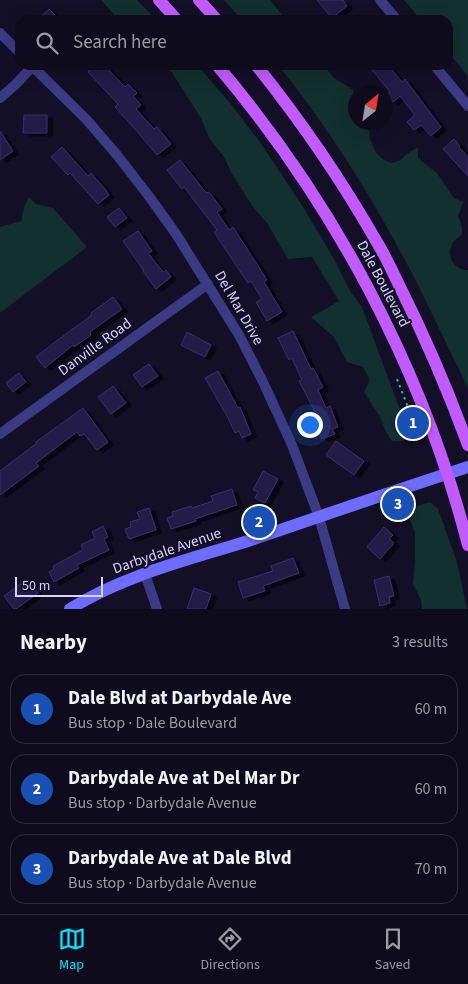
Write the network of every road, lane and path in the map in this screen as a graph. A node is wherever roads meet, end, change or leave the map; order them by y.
1 (159, 0) edge
2 (199, 0) edge
3 (380, 0) edge
4 (172, 15) edge
5 (213, 15) edge
6 (393, 15) edge
7 (0, 33) edge
8 (15, 48) edge
9 (28, 70) edge
10 (36, 70) edge
11 (221, 70) edge
12 (260, 70) edge
13 (438, 70) edge
14 (0, 98) edge
15 (468, 106) edge
16 (208, 284) junction
17 (394, 372) dead end
18 (0, 434) edge
19 (419, 435) dead end
20 (468, 446) edge
21 (468, 466) edge
22 (447, 473) junction
23 (319, 517) junction
24 (468, 545) edge
25 (145, 574) junction
26 (70, 609) edge
27 (157, 609) edge
28 (345, 609) edge

1 - 4 main road
2 - 5 main road
3 - 6 street
7 - 8 street
9 - 14 street
10 - 16 street, Del Mar Drive
11 - 22 main road, Dale Boulevard
12 - 20 main road, Dale Boulevard
13 - 15 street
16 - 18 street, Danville Road
16 - 23 street, Del Mar Drive
17 - 19 path
21 - 22 street, Darbydale Avenue
22 - 23 street, Darbydale Avenue
22 - 24 main road, Dale Boulevard
23 - 25 street, Darbydale Avenue
23 - 28 street, Del Mar Drive
25 - 26 street, Darbydale Avenue
25 - 27 street

